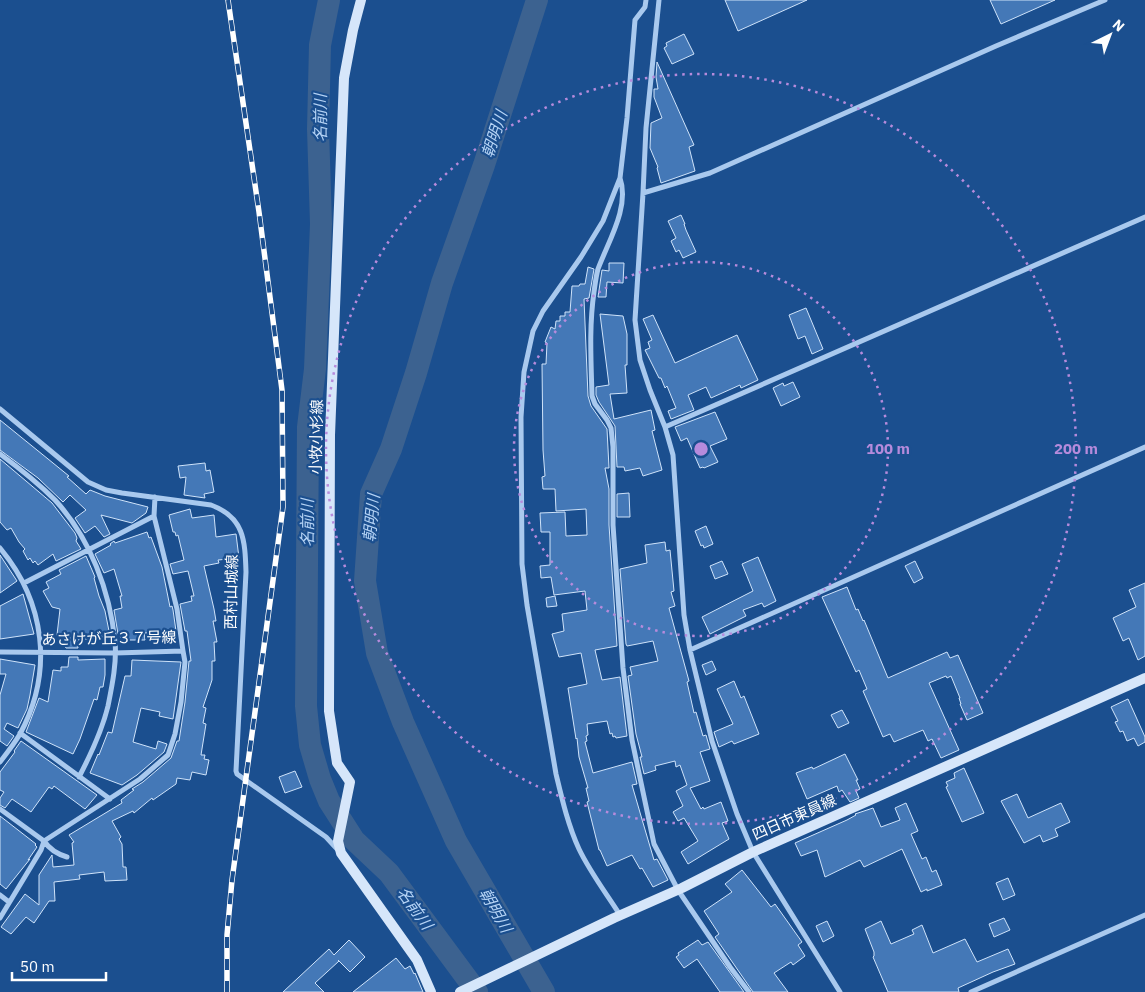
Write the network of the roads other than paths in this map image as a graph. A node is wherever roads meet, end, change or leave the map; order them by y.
1 (361, 0) edge
2 (646, 0) edge
3 (659, 0) edge
4 (1105, 0) edge
5 (620, 178) junction
6 (643, 192) junction
7 (1145, 217) edge
8 (0, 409) edge
9 (665, 427) junction
10 (1145, 447) edge
11 (0, 454) edge
12 (155, 497) junction
13 (154, 516) junction
14 (0, 548) edge
15 (89, 550) junction
16 (24, 583) junction
17 (690, 650) junction
18 (183, 651) junction
19 (0, 652) edge
20 (40, 652) junction
21 (115, 653) junction
22 (1145, 678) edge
23 (20, 733) junction
24 (0, 762) edge
25 (79, 776) junction
26 (110, 799) junction
27 (0, 809) edge
28 (44, 841) junction
29 (753, 852) junction
30 (341, 853) junction
31 (67, 857) dead end
32 (678, 890) junction
33 (0, 895) edge
34 (9, 902) junction
35 (1145, 915) edge
36 (617, 917) junction
37 (0, 918) edge
38 (432, 992) edge
39 (460, 992) edge
40 (749, 992) edge
41 (840, 992) edge
42 (971, 992) edge

1 - 30 main road, 小牧小杉線
2 - 5 street
3 - 6 street
4 - 6 street
5 - 32 street
5 - 36 street
6 - 9 street
7 - 9 street
8 - 12 street, 西村山城線
9 - 17 street
10 - 17 street
11 - 15 street
12 - 13 street, あさけが丘３７号線
12 - 30 street, 西村山城線
13 - 15 street
13 - 18 street, あさけが丘３７号線
14 - 16 street
15 - 16 street
15 - 21 street
16 - 20 street
17 - 29 street
18 - 21 street, あさけが丘３７号線
18 - 26 street
19 - 20 street, あさけが丘３７号線
20 - 21 street, あさけが丘３７号線
20 - 23 street
21 - 25 street
22 - 29 main road, 四日市東員線
23 - 24 street
23 - 25 street
25 - 26 street
26 - 28 street
27 - 28 street
28 - 31 street
28 - 34 street
29 - 32 main road, 四日市東員線
29 - 41 street
30 - 38 main road, 小牧小杉線
32 - 36 main road, 四日市東員線
32 - 40 street
33 - 34 street
34 - 37 street
35 - 42 street
36 - 39 main road, 四日市東員線

